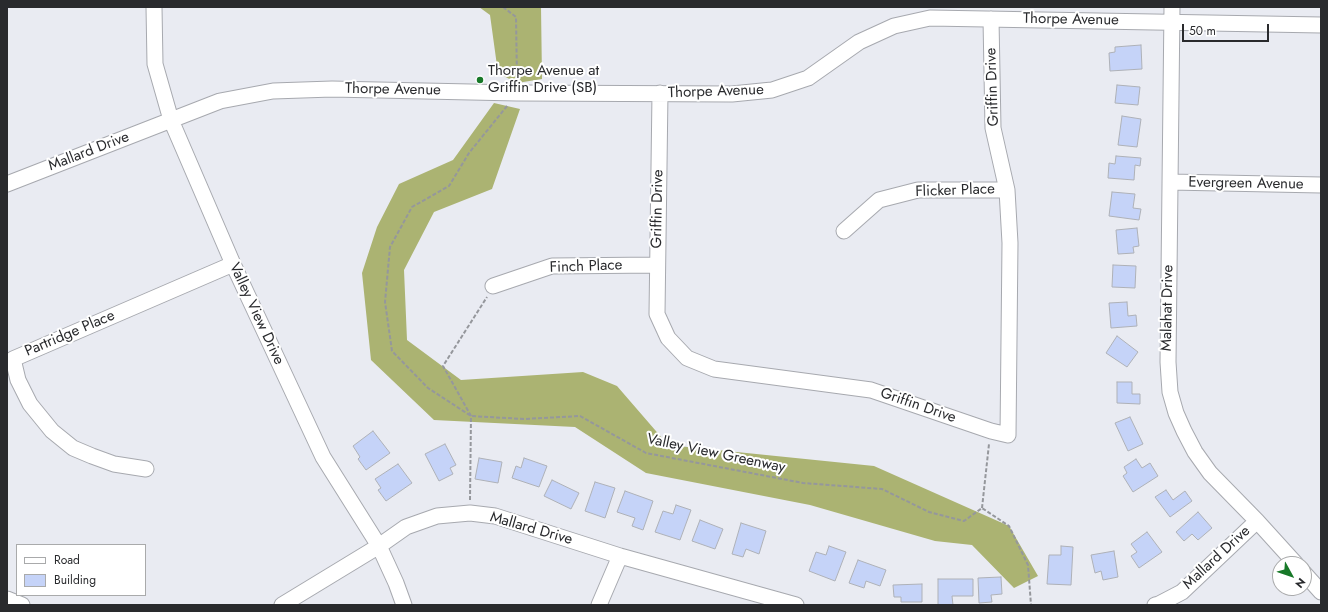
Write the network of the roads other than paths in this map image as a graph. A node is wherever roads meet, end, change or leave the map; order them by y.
1 (154, 7) edge
2 (1172, 7) edge
3 (991, 19) junction
4 (1171, 22) junction
5 (1321, 25) edge
6 (660, 93) junction
7 (171, 120) junction
8 (1170, 182) junction
9 (7, 184) edge
10 (1321, 185) edge
11 (1007, 190) junction
12 (844, 231) dead end
13 (233, 264) junction
14 (657, 265) junction
15 (493, 286) road end
16 (146, 469) dead end
17 (1257, 521) junction
18 (379, 546) junction
19 (620, 556) junction
20 (1289, 556) edge
21 (1312, 582) edge
22 (1321, 592) edge
23 (7, 599) edge
24 (22, 605) edge
25 (282, 605) edge
26 (404, 605) edge
27 (599, 605) edge
28 (796, 605) edge
29 (1155, 605) edge

1 - 7 street, Valley View Drive
2 - 4 street, Malahat Drive
3 - 4 street, Thorpe Avenue
3 - 6 street, Thorpe Avenue
3 - 11 street, Griffin Drive
4 - 5 street, Thorpe Avenue
4 - 8 street, Malahat Drive
6 - 7 street, Thorpe Avenue
6 - 14 street, Griffin Drive
7 - 9 street, Mallard Drive
7 - 13 street, Valley View Drive
8 - 10 street, Evergreen Avenue
8 - 17 street, Malahat Drive
11 - 12 street, Flicker Place
11 - 14 street, Griffin Drive
13 - 16 street, Partridge Place
13 - 18 street, Valley View Drive
14 - 15 street, Finch Place
17 - 20 street, Malahat Drive
17 - 29 street, Mallard Drive
18 - 19 street, Mallard Drive
18 - 25 street, Mallard Drive
18 - 26 street, Valley View Drive
19 - 27 street
19 - 28 street, Mallard Drive
21 - 22 street
23 - 24 street

